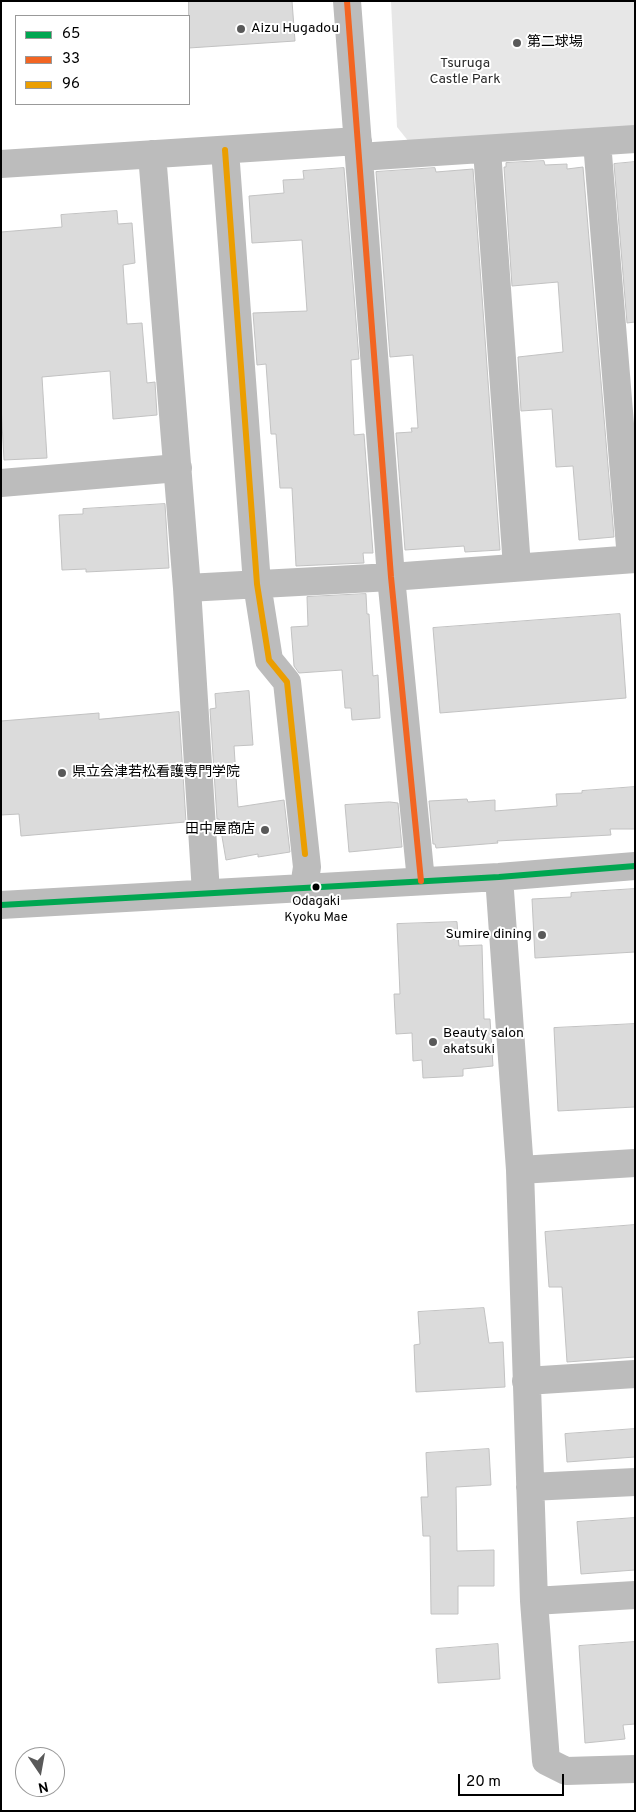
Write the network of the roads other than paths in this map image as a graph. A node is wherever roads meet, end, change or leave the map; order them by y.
1 (347, 1) edge
2 (635, 139) edge
3 (597, 142) junction
4 (359, 149) junction
5 (225, 150) junction
6 (487, 150) junction
7 (152, 154) junction
8 (1, 164) edge
9 (178, 468) junction
10 (1, 483) edge
11 (633, 559) edge
12 (517, 567) junction
13 (391, 577) junction
14 (257, 584) junction
15 (187, 588) junction
16 (635, 866) edge
17 (499, 877) junction
18 (421, 881) junction
19 (304, 887) junction
20 (206, 893) junction
21 (1, 905) edge
22 (635, 1163) edge
23 (520, 1170) junction
24 (635, 1374) edge
25 (526, 1381) junction
26 (635, 1482) edge
27 (530, 1487) junction
28 (635, 1596) edge
29 (534, 1601) junction
30 (635, 1769) edge

1 - 4 street
2 - 3 street
3 - 6 street
3 - 11 street
4 - 5 street
4 - 6 street
4 - 13 street
5 - 7 street
5 - 14 street
6 - 12 street
7 - 8 street
7 - 9 street
9 - 10 street
9 - 15 street
11 - 12 street
12 - 13 street
13 - 14 street
13 - 18 street
14 - 15 street
14 - 19 street
15 - 20 street
16 - 17 street
17 - 18 street
17 - 23 street
18 - 19 street
19 - 20 street
20 - 21 street
22 - 23 street
23 - 25 street
24 - 25 street
25 - 27 street
26 - 27 street
27 - 29 street
28 - 29 street
29 - 30 street

